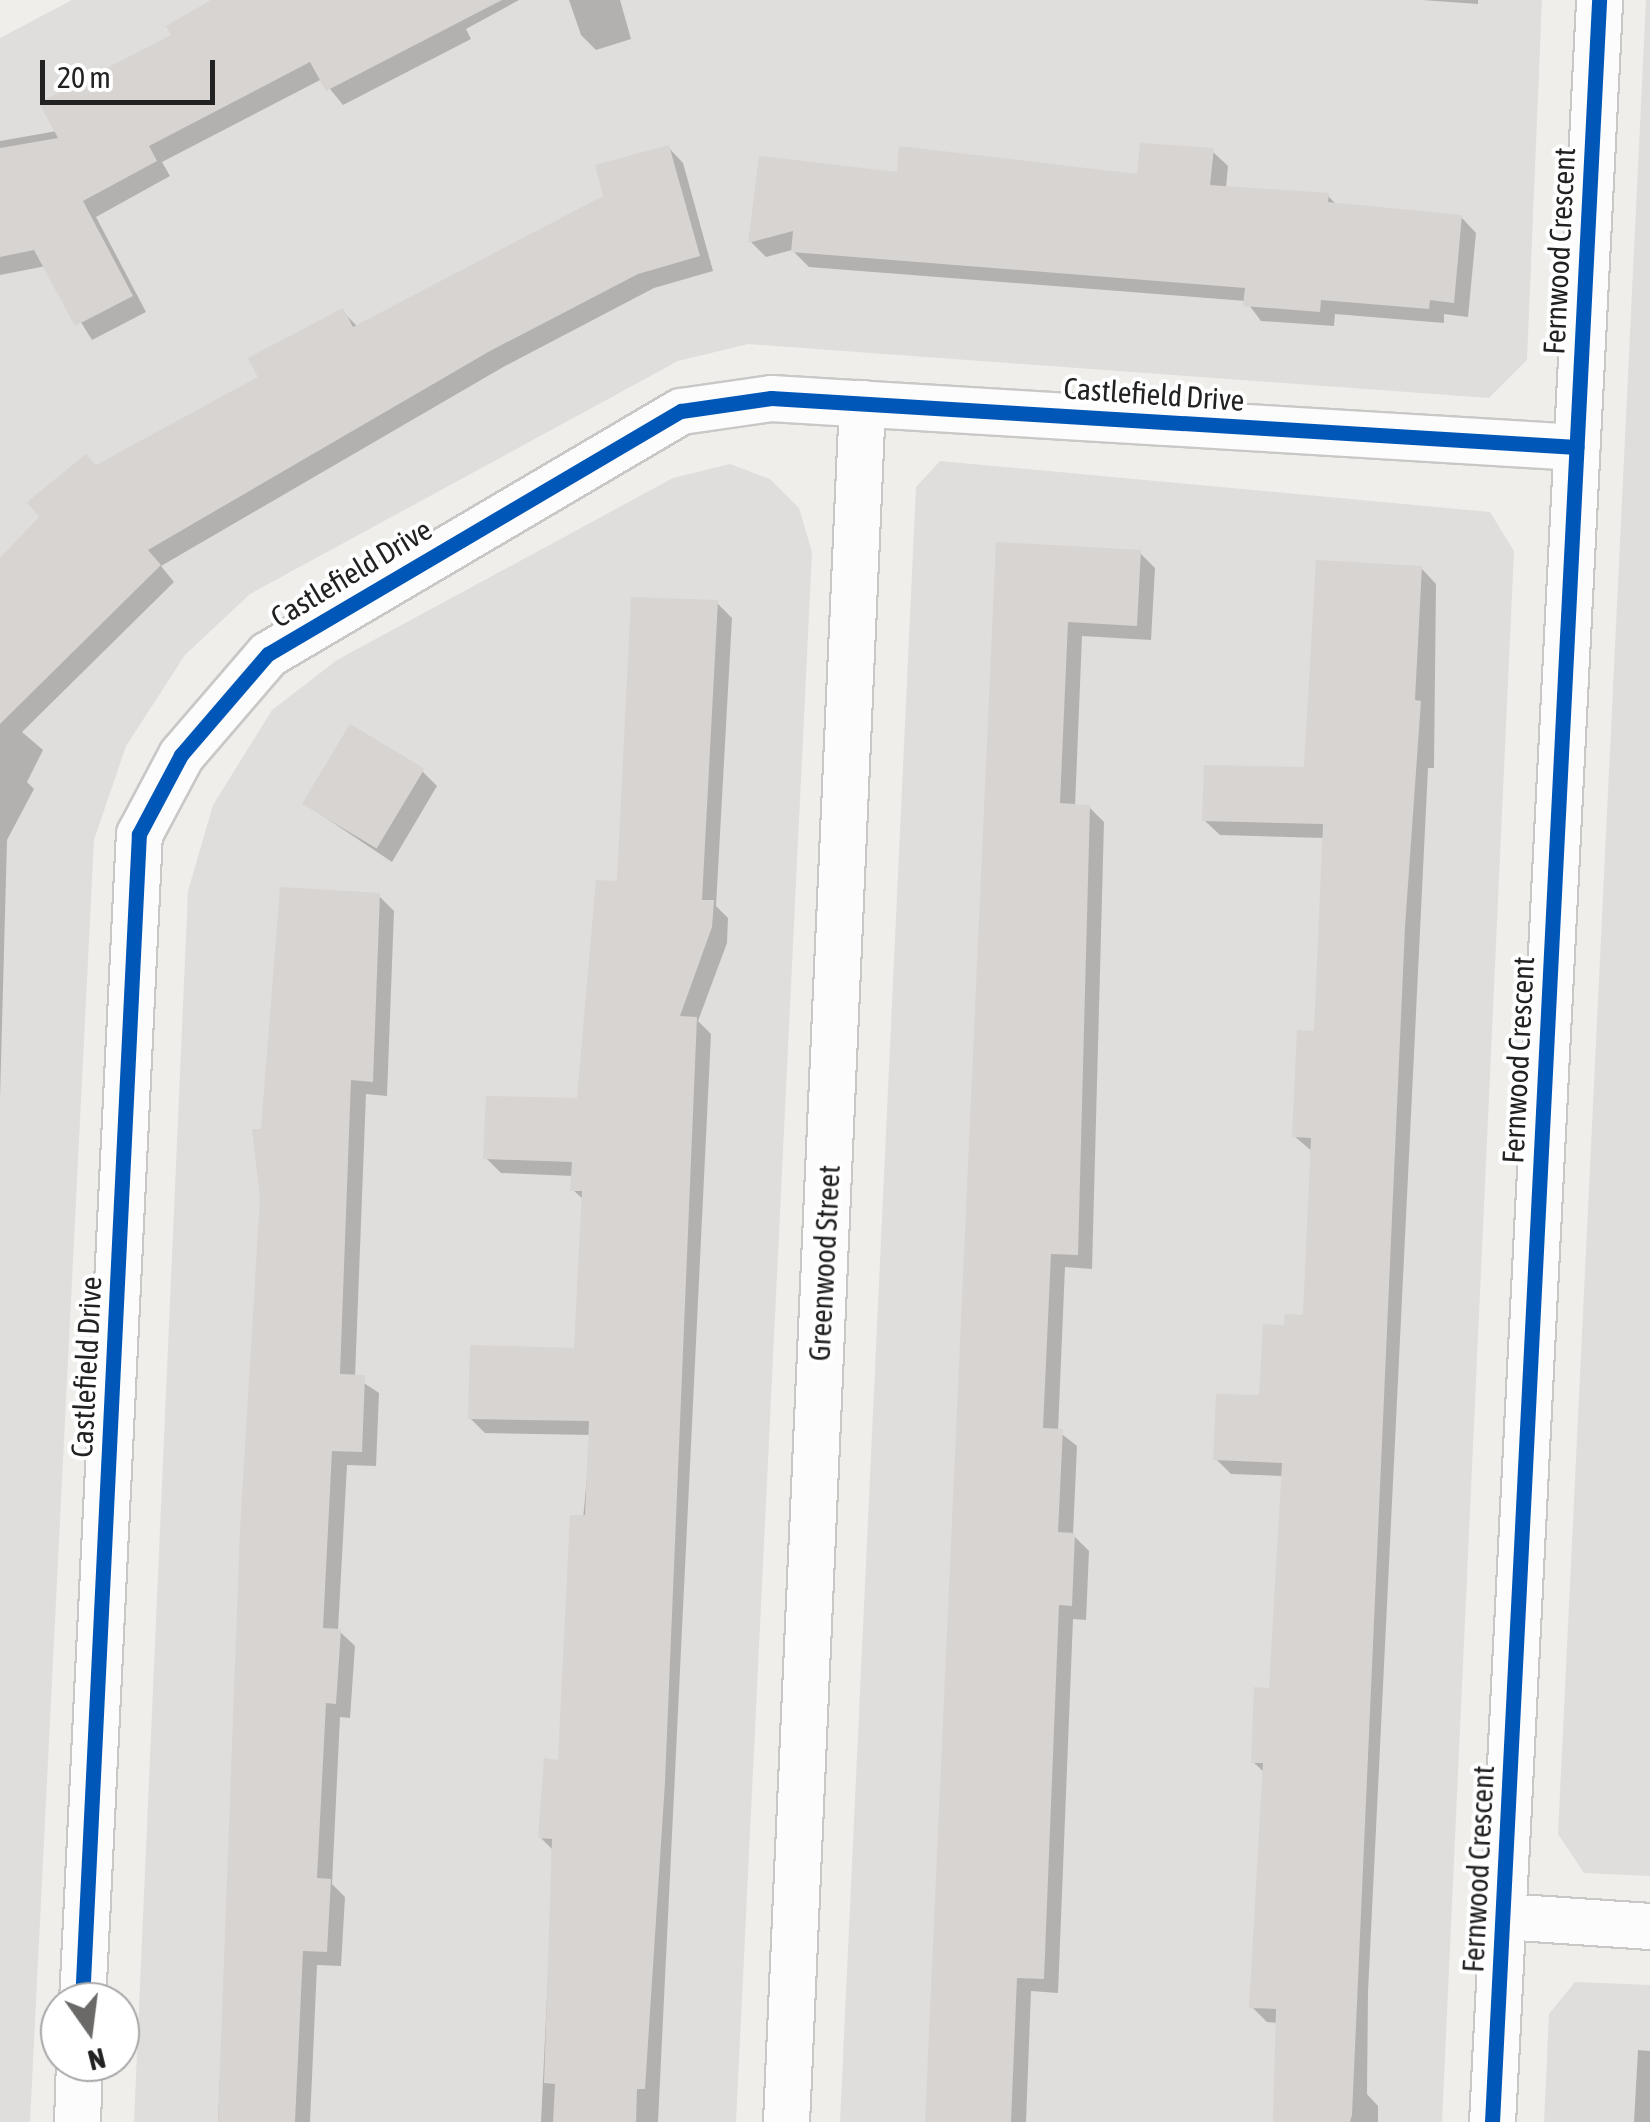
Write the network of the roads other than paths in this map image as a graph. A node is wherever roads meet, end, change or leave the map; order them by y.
1 (1599, 0) edge
2 (862, 403) junction
3 (1577, 448) junction
4 (1503, 1916) junction
5 (1650, 1926) edge
6 (83, 1982) edge
7 (79, 2082) edge
8 (76, 2122) edge
9 (786, 2122) edge
10 (1492, 2122) edge

1 - 3 street, Fernwood Crescent
2 - 3 street, Castlefield Drive
2 - 6 street, Castlefield Drive
2 - 9 street, Greenwood Street
3 - 4 street, Fernwood Crescent
4 - 5 street
4 - 10 street, Fernwood Crescent
7 - 8 street

